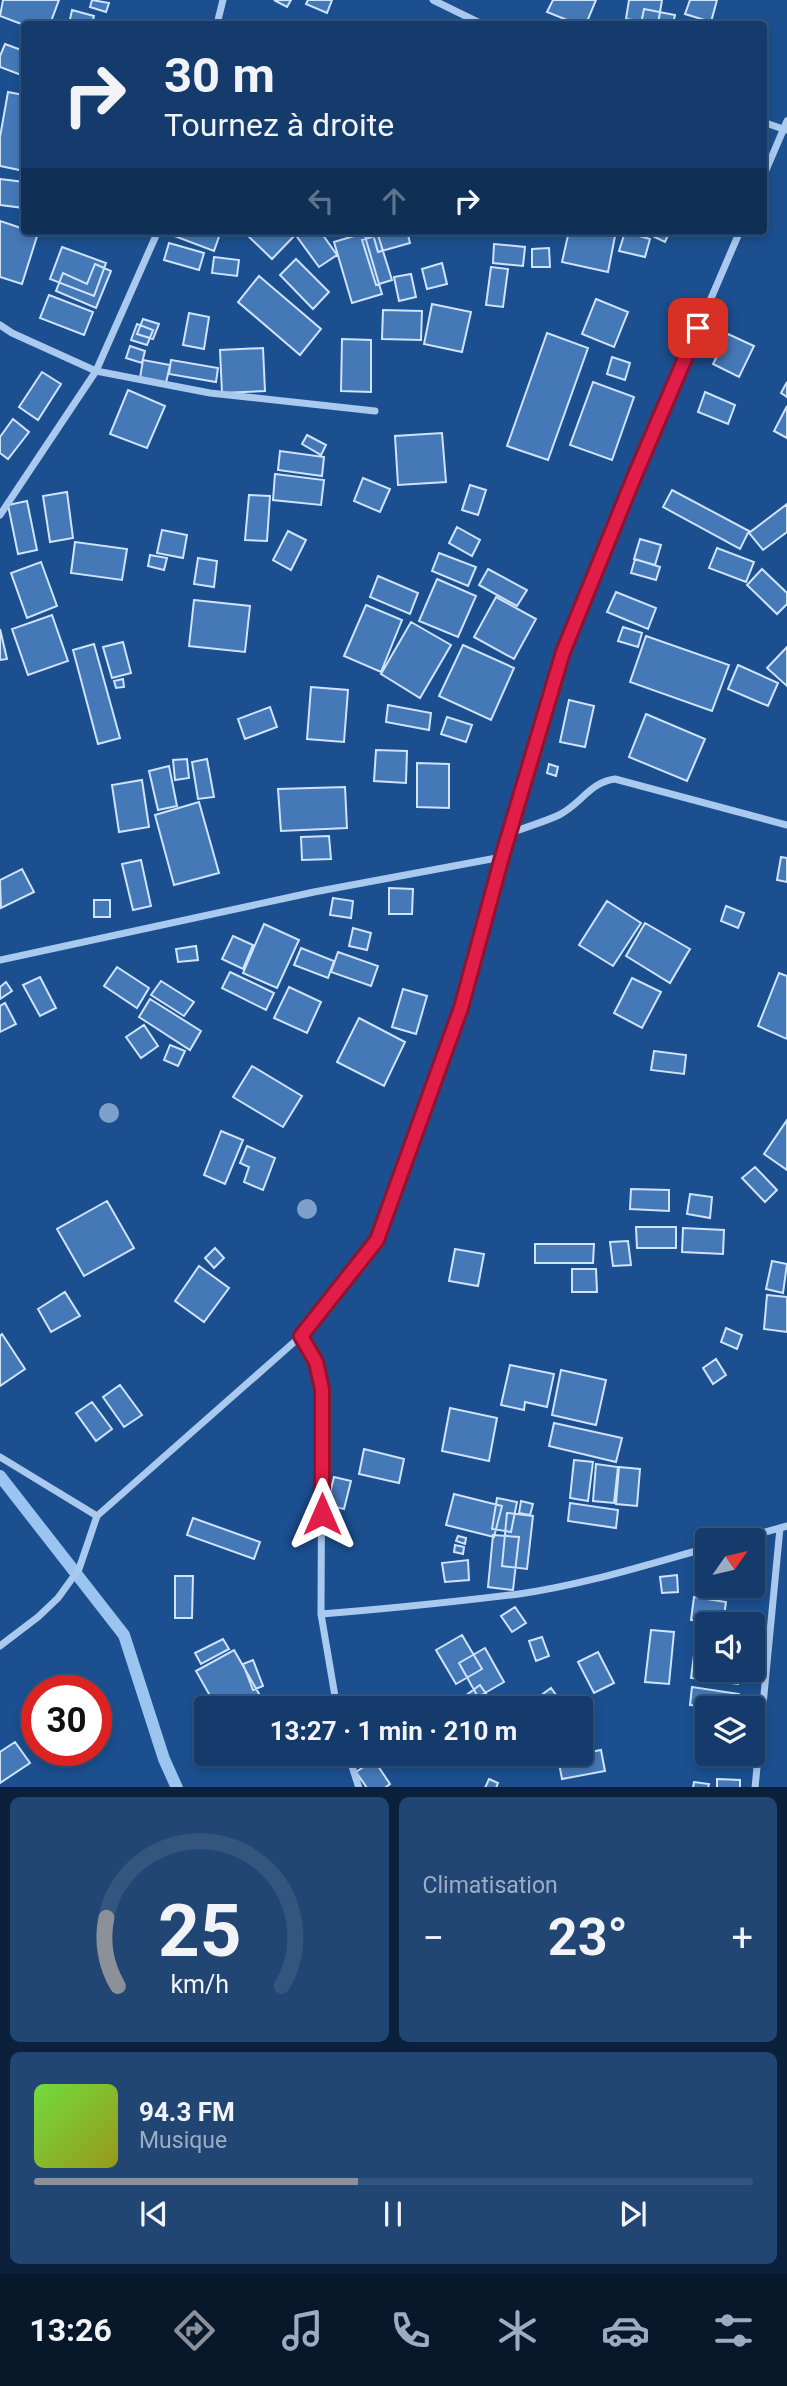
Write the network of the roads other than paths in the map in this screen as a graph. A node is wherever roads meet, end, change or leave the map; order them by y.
1 (223, 0) edge
2 (433, 0) edge
3 (218, 21) edge
4 (476, 21) edge
5 (767, 123) edge
6 (786, 126) edge
7 (767, 168) edge
8 (156, 235) edge
9 (738, 235) edge
10 (0, 325) edge
11 (96, 371) junction
12 (375, 411) dead end
13 (0, 515) edge
14 (787, 825) edge
15 (510, 832) junction
16 (502, 857) junction
17 (0, 960) edge
18 (301, 1336) junction
19 (0, 1457) edge
20 (97, 1516) junction
21 (783, 1527) edge
22 (765, 1532) edge
23 (695, 1551) edge
24 (321, 1614) junction
25 (0, 1646) edge
26 (335, 1696) edge
27 (352, 1766) edge
28 (359, 1787) edge
29 (755, 1787) edge

1 - 3 street
2 - 4 street
5 - 6 street
6 - 7 street
8 - 11 street
9 - 15 street
10 - 11 street
11 - 12 street
11 - 13 street
14 - 15 street
15 - 16 street
16 - 17 street
16 - 18 street
18 - 20 street
18 - 24 street
19 - 20 street
20 - 25 street
21 - 22 street
21 - 29 street
23 - 24 street
24 - 26 street
27 - 28 street

